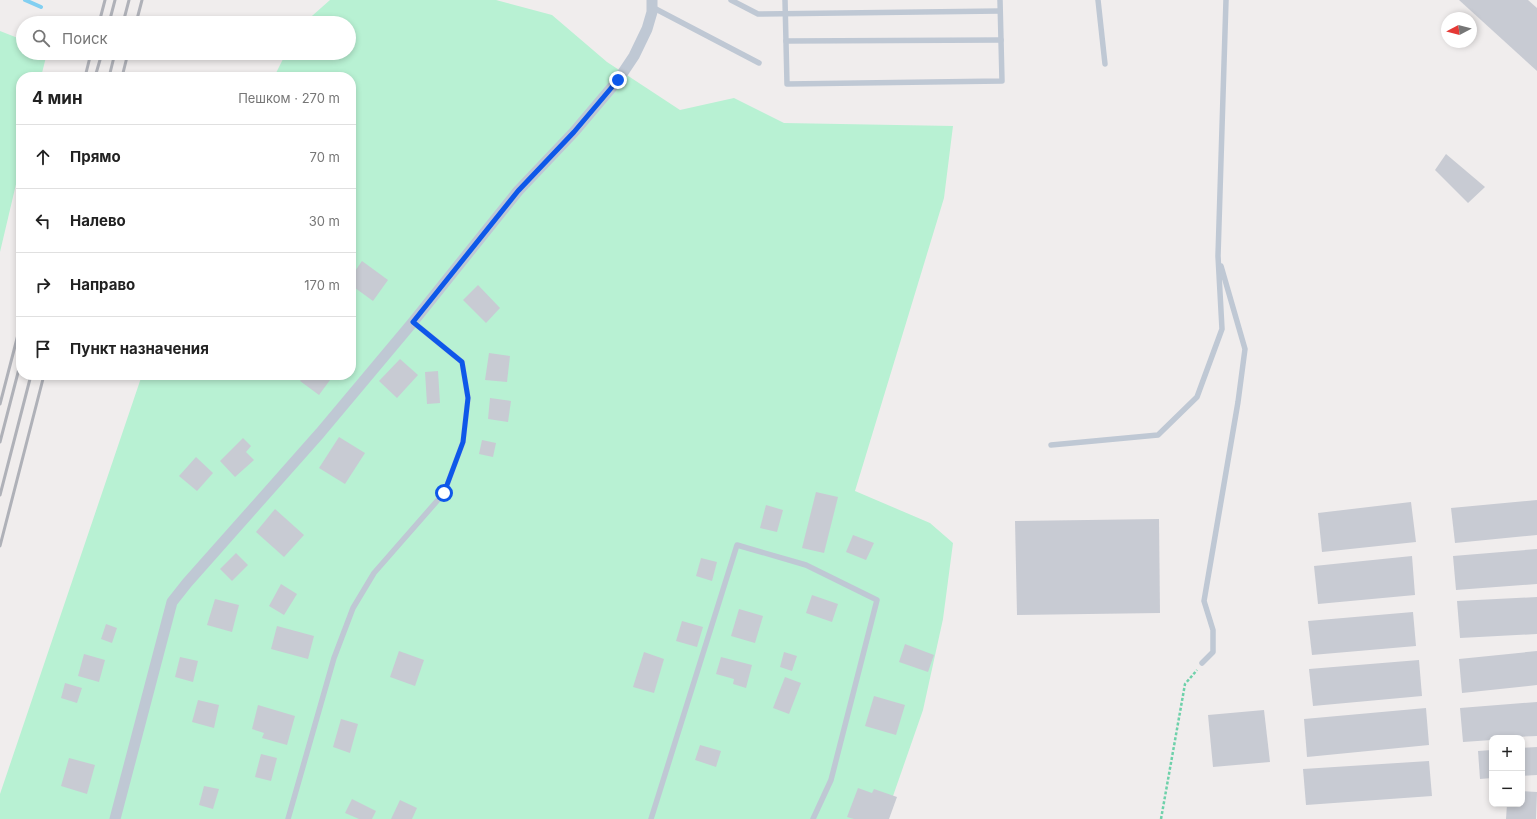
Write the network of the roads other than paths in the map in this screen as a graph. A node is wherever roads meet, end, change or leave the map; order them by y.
1 (731, 0) edge
2 (786, 0) edge
3 (1000, 0) edge
4 (1098, 0) edge
5 (1226, 0) edge
6 (652, 4) edge
7 (1000, 11) junction
8 (786, 14) junction
9 (1001, 40) junction
10 (786, 41) junction
11 (758, 63) dead end
12 (1105, 64) dead end
13 (1218, 256) junction
14 (413, 322) junction
15 (1051, 445) dead end
16 (1202, 663) road end
17 (115, 819) edge
18 (288, 819) edge
19 (651, 819) edge
20 (813, 819) edge

1 - 8 lane
2 - 8 lane
3 - 7 lane
4 - 12 lane
5 - 13 lane
6 - 11 lane
6 - 14 street
7 - 8 lane
7 - 9 lane
8 - 10 lane
9 - 10 lane
9 - 10 lane
13 - 15 lane
13 - 16 lane
14 - 17 street
14 - 18 lane
19 - 20 lane

